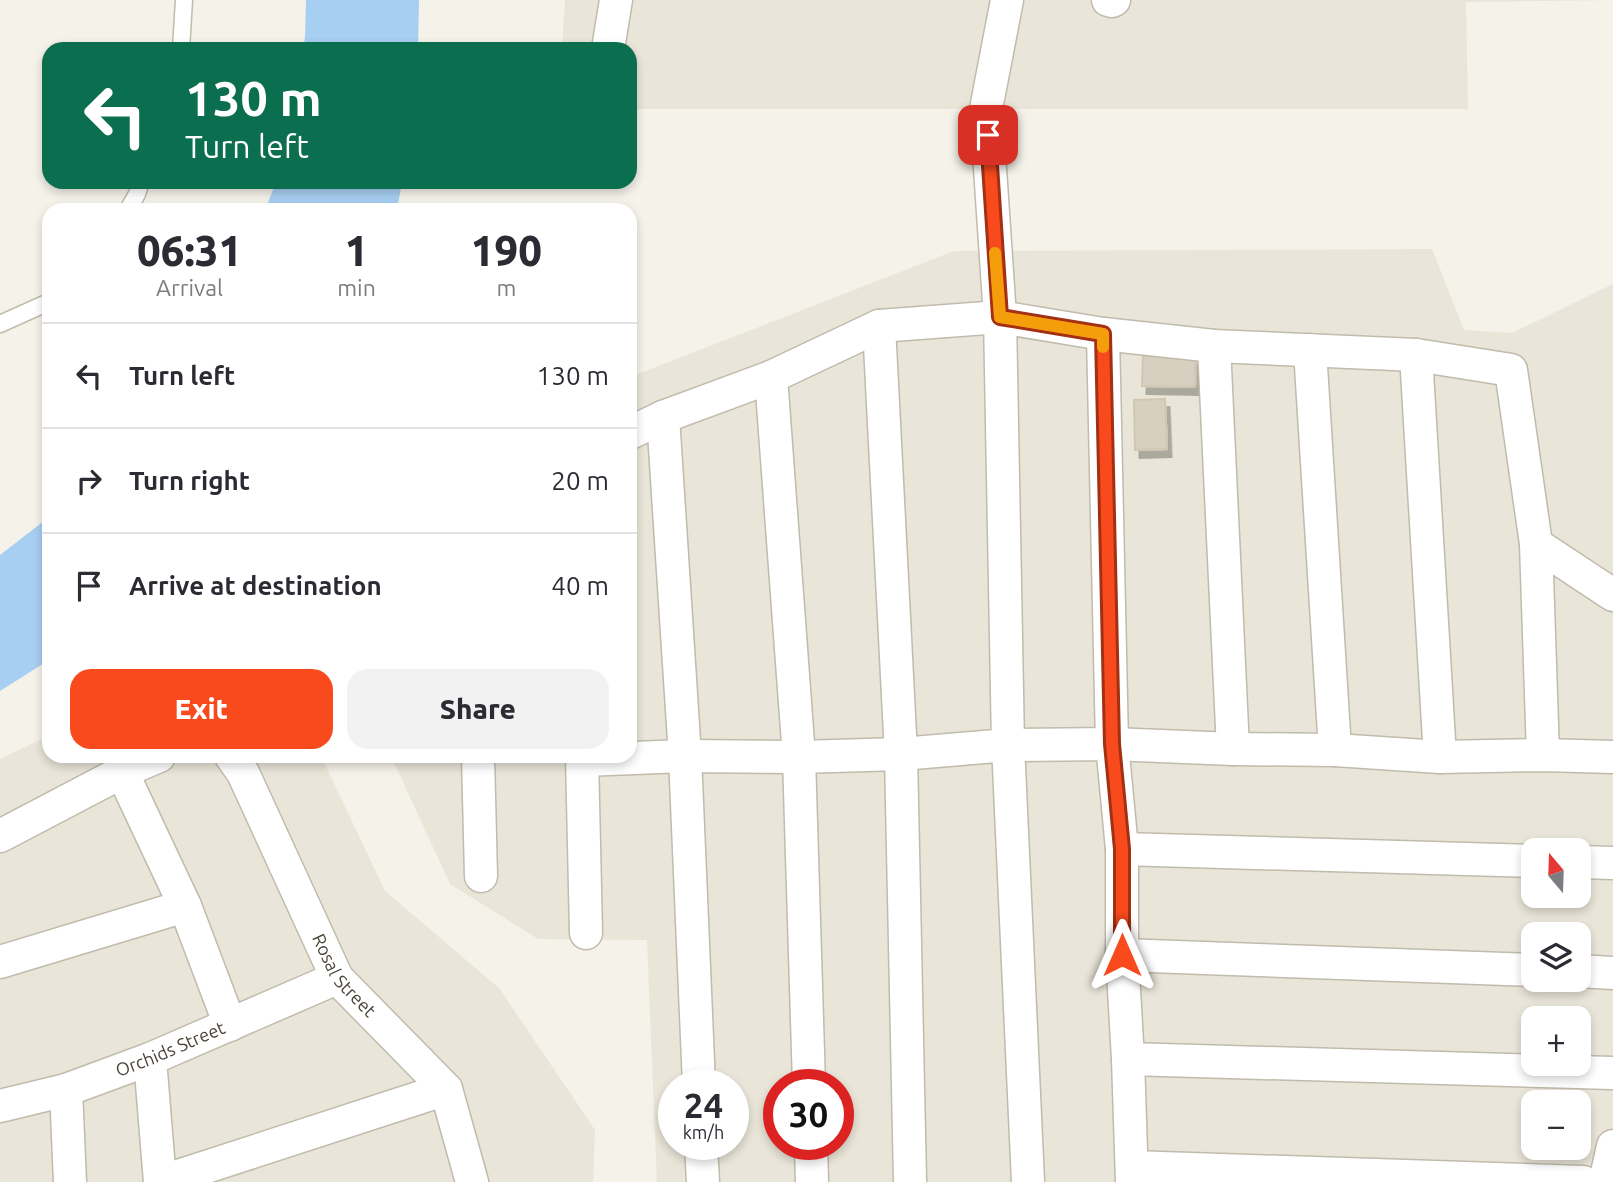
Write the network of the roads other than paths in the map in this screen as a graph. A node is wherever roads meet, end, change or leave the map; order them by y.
1 (184, 0) edge
2 (616, 0) edge
3 (1007, 0) edge
4 (1108, 0) edge
5 (1114, 0) edge
6 (181, 42) edge
7 (609, 42) edge
8 (42, 305) edge
9 (1000, 317) junction
10 (0, 324) edge
11 (879, 326) junction
12 (1103, 334) junction
13 (1214, 346) junction
14 (1310, 350) junction
15 (1416, 355) junction
16 (771, 377) junction
17 (663, 417) junction
18 (637, 430) edge
19 (1536, 544) junction
20 (1613, 595) edge
21 (1112, 744) junction
22 (1008, 745) junction
23 (1233, 749) junction
24 (1335, 750) junction
25 (901, 754) junction
26 (1543, 755) junction
27 (685, 756) junction
28 (637, 757) edge
29 (799, 757) junction
30 (1440, 757) junction
31 (1613, 757) edge
32 (143, 763) edge
33 (236, 763) edge
34 (478, 763) edge
35 (582, 763) edge
36 (122, 772) junction
37 (0, 835) edge
38 (1122, 849) junction
39 (1521, 861) edge
40 (1591, 862) edge
41 (1613, 863) edge
42 (481, 876) dead end
43 (185, 906) junction
44 (586, 933) dead end
45 (1122, 955) junction
46 (0, 962) edge
47 (1521, 970) edge
48 (1591, 972) edge
49 (1613, 973) edge
50 (337, 978) junction
51 (230, 1026) junction
52 (150, 1059) junction
53 (1128, 1059) junction
54 (698, 1069) edge
55 (809, 1069) edge
56 (1613, 1073) edge
57 (66, 1090) junction
58 (446, 1090) junction
59 (0, 1106) edge
60 (1613, 1146) edge
61 (702, 1160) edge
62 (811, 1160) edge
63 (1132, 1175) edge
64 (70, 1182) edge
65 (472, 1182) edge
66 (703, 1182) edge
67 (812, 1182) edge
68 (910, 1182) edge
69 (1028, 1182) edge
70 (1583, 1182) edge
71 (1605, 1182) edge

1 - 6 lane
2 - 7 street
3 - 9 street
4 - 5 street
8 - 10 lane
9 - 11 street
9 - 12 street
9 - 22 street
11 - 16 street
11 - 25 street
12 - 13 street
12 - 21 street
13 - 14 street
13 - 23 street
14 - 15 street
14 - 24 street
15 - 19 street
15 - 30 street
16 - 17 street
16 - 29 street
17 - 18 street
17 - 27 street
19 - 20 street
19 - 26 street
21 - 22 street
21 - 23 street
21 - 38 street
22 - 25 street
22 - 69 street
23 - 24 street
24 - 30 street
25 - 29 street
25 - 68 street
26 - 30 street
26 - 31 street
27 - 28 street
27 - 29 street
27 - 54 street
29 - 55 street
32 - 36 street
33 - 50 street, Rosal Street
34 - 42 street
35 - 44 street
36 - 37 street
36 - 43 street
38 - 39 street
38 - 45 street
40 - 41 street
43 - 46 street
43 - 51 street
45 - 47 street
45 - 53 street
48 - 49 street
50 - 51 street, Orchids Street
50 - 58 street, Rosal Street
51 - 52 street, Orchids Street
52 - 57 street, Orchids Street
52 - 58 street
53 - 56 street
53 - 63 street
57 - 59 street, Orchids Street
57 - 64 street
58 - 65 street, Rosal Street
60 - 71 street
61 - 66 street
62 - 67 street
63 - 70 street

